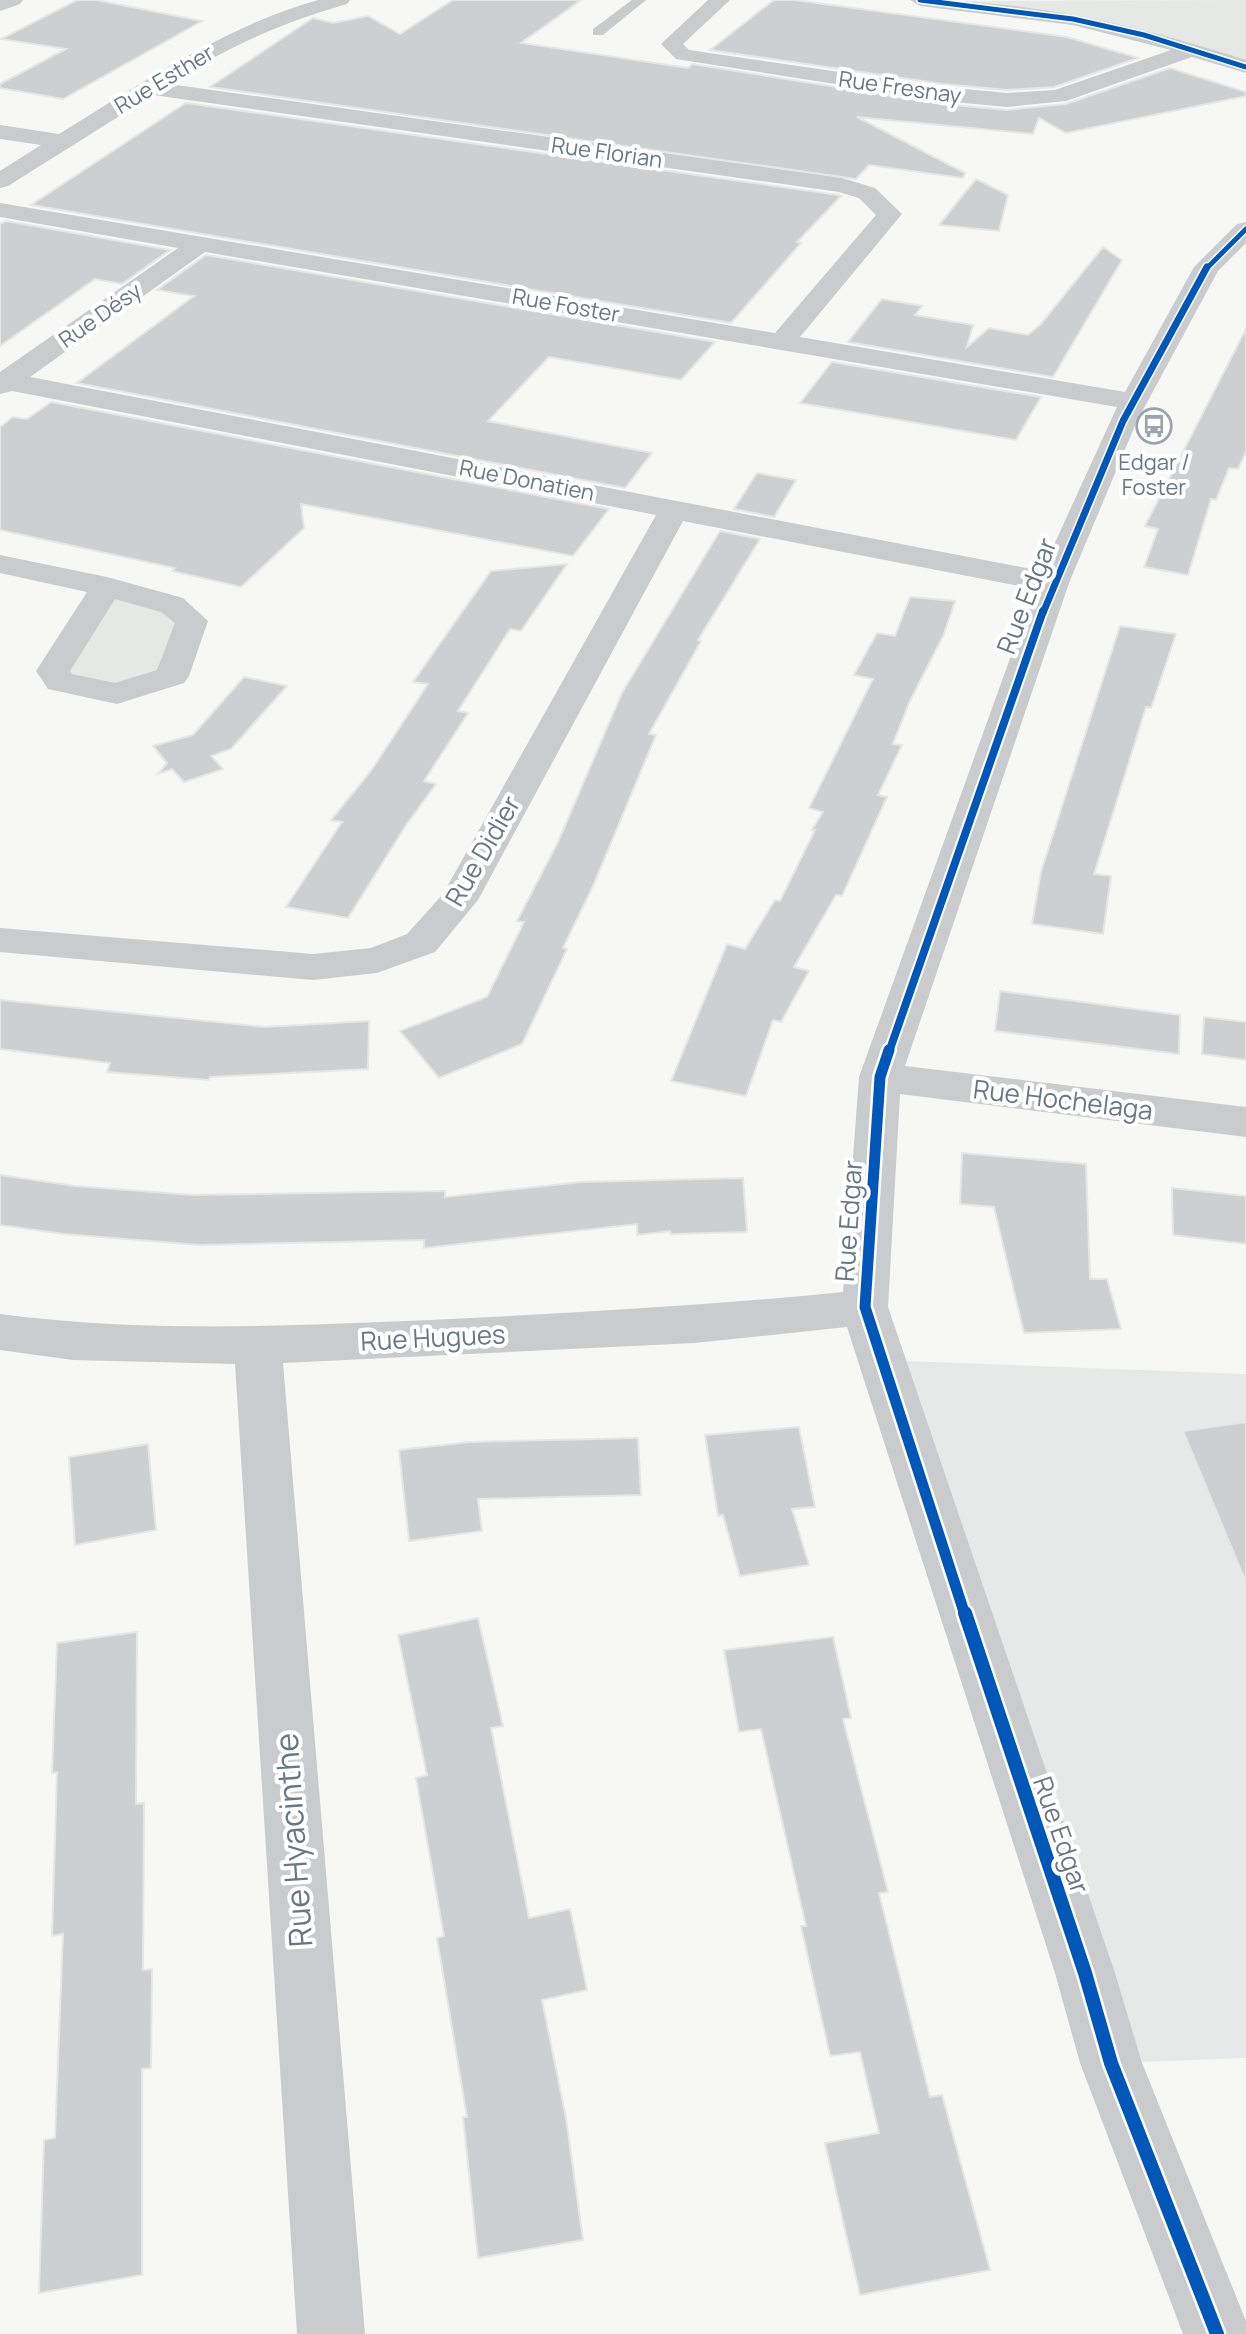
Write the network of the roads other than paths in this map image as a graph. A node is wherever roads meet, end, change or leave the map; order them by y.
1 (13, 0) edge
2 (340, 0) edge
3 (640, 0) edge
4 (720, 0) edge
5 (920, 0) edge
6 (0, 5) edge
7 (598, 32) dead end
8 (1192, 50) junction
9 (1246, 67) edge
10 (148, 88) junction
11 (0, 132) edge
12 (63, 142) junction
13 (0, 181) edge
14 (0, 210) edge
15 (1246, 229) edge
16 (201, 243) junction
17 (782, 342) junction
18 (2, 383) edge
19 (1131, 401) junction
20 (675, 508) junction
21 (0, 564) edge
22 (1053, 583) junction
23 (107, 587) dead end
24 (0, 940) edge
25 (880, 1077) junction
26 (1246, 1122) edge
27 (865, 1307) junction
28 (0, 1332) edge
29 (258, 1346) junction
30 (331, 2334) edge
31 (1217, 2334) edge

1 - 6 street
2 - 10 street, Rue Esther
3 - 7 lane
4 - 8 street, Rue Fresnay
5 - 8 street
8 - 9 street
10 - 12 street, Rue Esther
10 - 17 street, Rue Florian
11 - 12 street
12 - 13 street, Rue Esther
14 - 16 street, Rue Foster
15 - 19 street, Rue Edgar
16 - 17 street, Rue Foster
16 - 18 street, Rue Désy
17 - 19 street, Rue Foster
18 - 20 street, Rue Donatien
19 - 22 street, Rue Edgar
20 - 22 street, Rue Donatien
20 - 24 street, Rue Didier
21 - 23 street
22 - 25 street, Rue Edgar
25 - 26 street, Rue Hochelaga
25 - 27 street, Rue Edgar
27 - 29 street, Rue Hugues
27 - 31 street, Rue Edgar
28 - 29 street, Rue Hugues
29 - 30 street, Rue Hyacinthe

